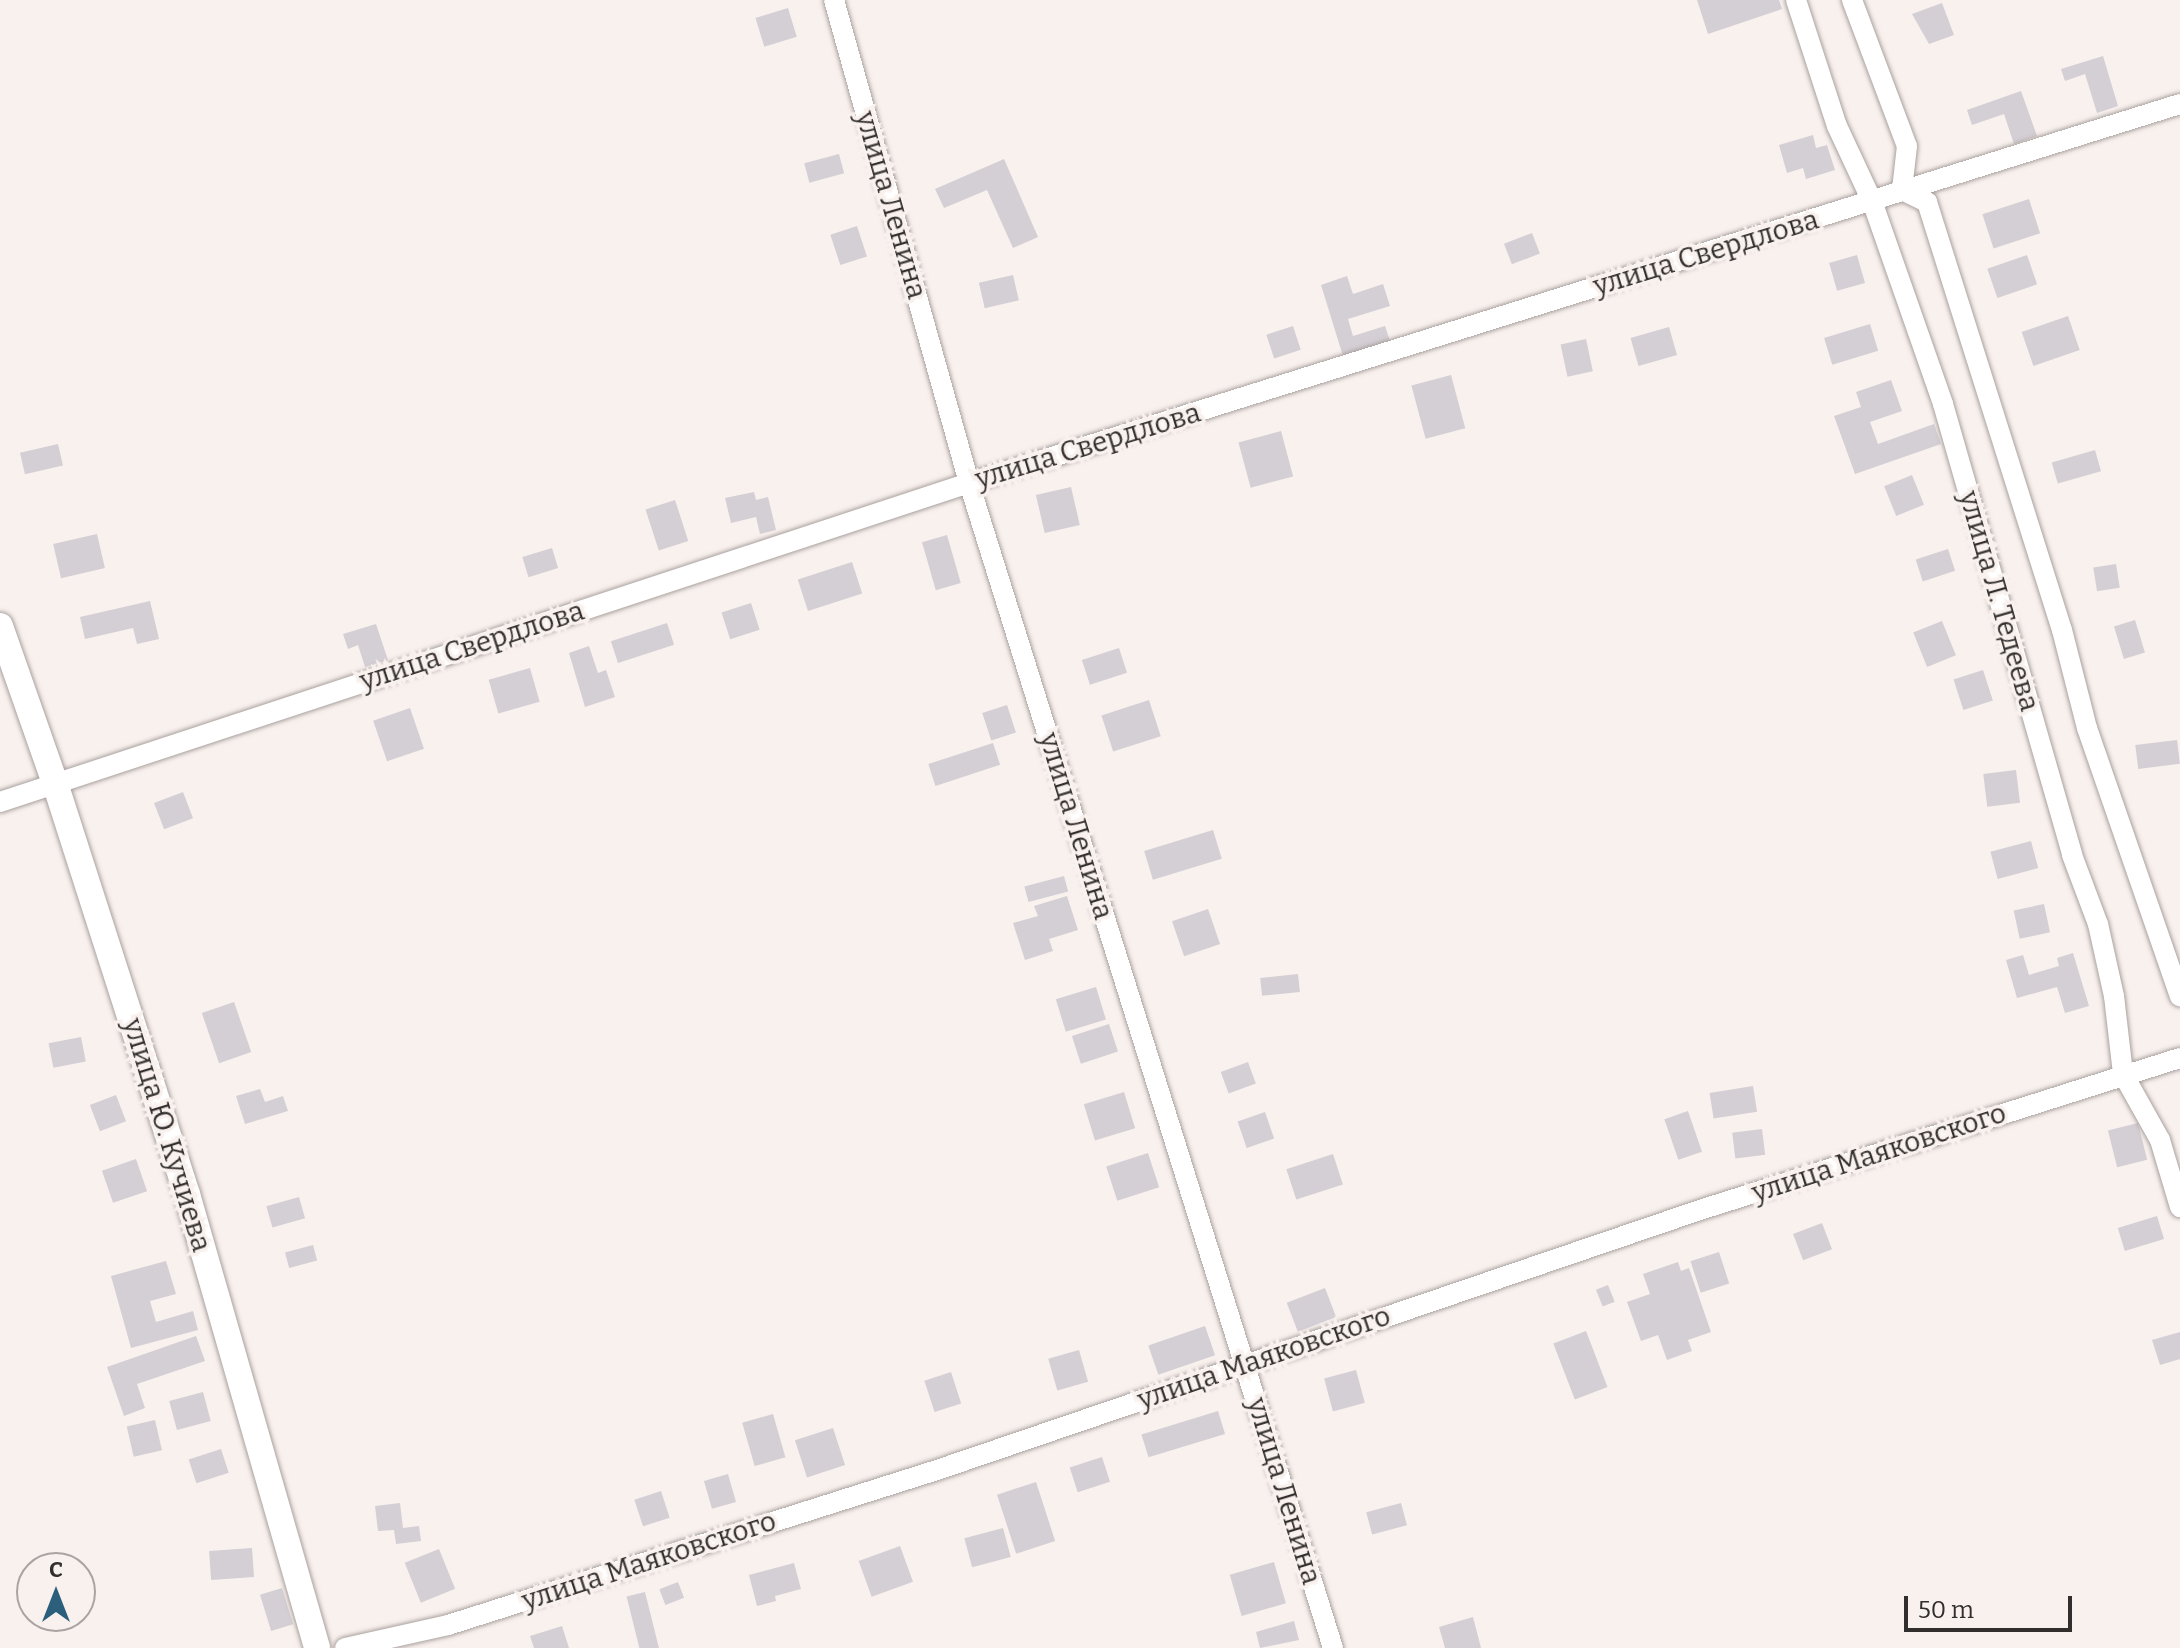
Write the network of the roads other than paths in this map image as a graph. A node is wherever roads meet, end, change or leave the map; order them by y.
1 (834, 0) edge
2 (1796, 0) edge
3 (1852, 0) edge
4 (2180, 104) edge
5 (1902, 190) junction
6 (1872, 201) junction
7 (969, 483) junction
8 (0, 626) edge
9 (55, 783) junction
10 (0, 802) edge
11 (2180, 996) edge
12 (2180, 1058) edge
13 (2123, 1074) junction
14 (2180, 1207) edge
15 (1244, 1364) junction
16 (317, 1648) edge
17 (345, 1648) edge
18 (1333, 1648) edge

1 - 7 street, улица Ленина
2 - 6 street, улица Л. Тедеева
3 - 5 street
4 - 5 street, улица Свердлова
5 - 6 street, улица Свердлова
5 - 11 street, улица Л. Тедеева
6 - 7 street, улица Свердлова
6 - 13 street, улица Л. Тедеева
7 - 9 street, улица Свердлова
7 - 15 street, улица Ленина
8 - 9 street, улица Ю. Кучиева
9 - 10 street, улица Свердлова
9 - 16 street, улица Ю. Кучиева
12 - 13 street, улица Маяковского
13 - 14 street, улица Л. Тедеева
13 - 15 street, улица Маяковского
15 - 17 street, улица Маяковского
15 - 18 street, улица Ленина

